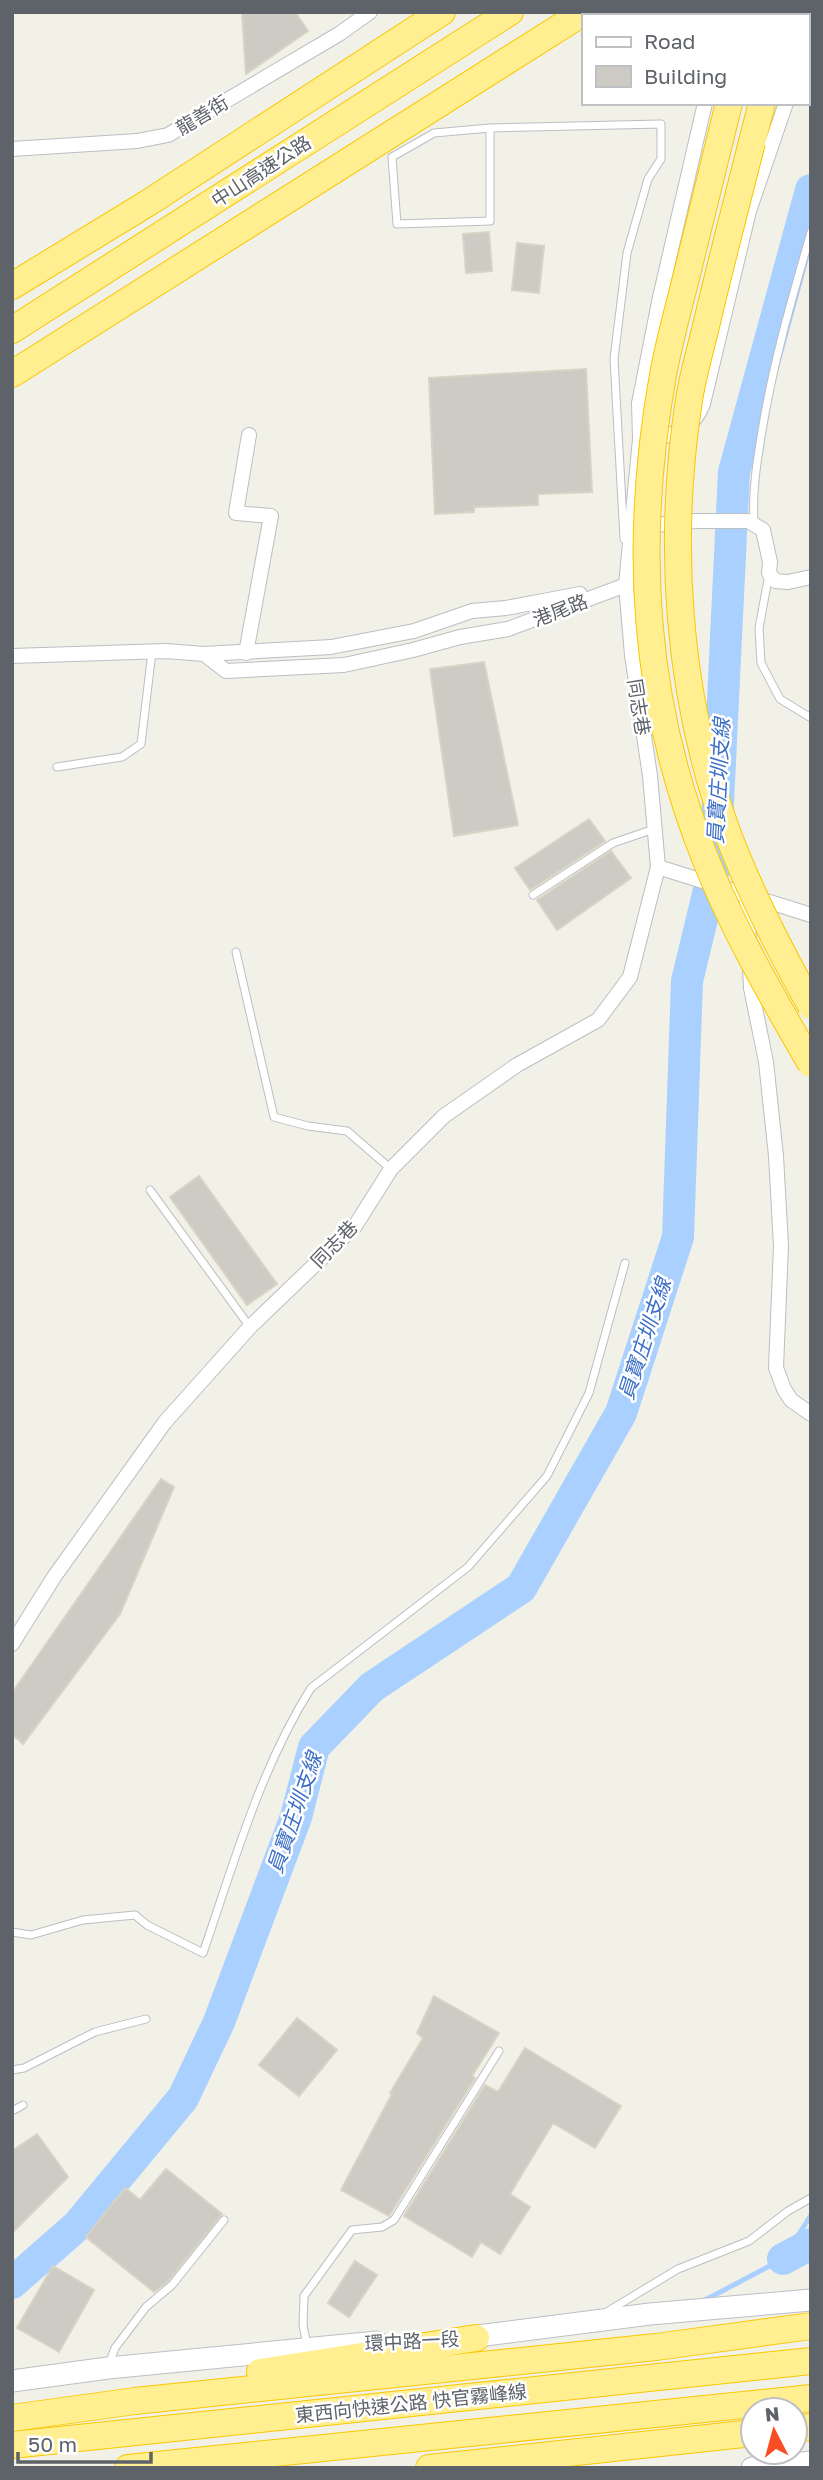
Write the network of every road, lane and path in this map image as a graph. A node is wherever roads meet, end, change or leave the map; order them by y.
1 (370, 12) edge
2 (442, 12) edge
3 (510, 12) edge
4 (584, 12) edge
5 (705, 105) edge
6 (729, 105) edge
7 (761, 105) edge
8 (785, 105) edge
9 (490, 128) junction
10 (12, 149) edge
11 (811, 232) edge
12 (12, 286) edge
13 (12, 330) edge
14 (12, 374) edge
15 (249, 435) dead end
16 (640, 439) junction
17 (751, 522) junction
18 (632, 528) junction
19 (769, 573) junction
20 (811, 577) edge
21 (626, 585) junction
22 (152, 652) junction
23 (246, 653) junction
24 (204, 654) junction
25 (12, 656) edge
26 (811, 718) edge
27 (57, 767) dead end
28 (655, 828) junction
29 (658, 867) junction
30 (746, 893) junction
31 (533, 895) dead end
32 (811, 915) edge
33 (236, 952) dead end
34 (811, 1006) edge
35 (811, 1064) edge
36 (391, 1169) junction
37 (150, 1190) dead end
38 (625, 1264) dead end
39 (250, 1327) junction
40 (811, 1414) edge
41 (12, 1644) edge
42 (12, 1932) edge
43 (146, 2018) dead end
44 (499, 2051) dead end
45 (12, 2070) edge
46 (23, 2105) dead end
47 (12, 2111) edge
48 (811, 2198) edge
49 (224, 2220) dead end
50 (811, 2300) edge
51 (592, 2321) junction
52 (811, 2326) edge
53 (475, 2337) junction
54 (308, 2349) junction
55 (811, 2361) edge
56 (107, 2368) junction
57 (12, 2381) edge
58 (811, 2398) edge
59 (12, 2401) edge
60 (12, 2418) edge
61 (739, 2435) edge
62 (12, 2445) edge
63 (811, 2462) edge
64 (128, 2468) edge
65 (429, 2468) edge
66 (752, 2468) edge

1 - 10 street, 龍善街
2 - 12 highway, 中山高速公路
3 - 13 highway, 中山高速公路
4 - 14 highway
5 - 16 street
6 - 35 highway, bridge
7 - 34 highway, bridge
8 - 16 street
9 - 9 lane
9 - 21 lane
11 - 17 lane
15 - 23 street
16 - 18 street
17 - 18 street
17 - 19 street
18 - 21 street
19 - 20 street
19 - 26 lane
21 - 23 street
21 - 24 street, 港尾路
21 - 28 street, 同志巷
22 - 24 street, 港尾路
22 - 25 street, 港尾路
22 - 27 lane
23 - 24 street
28 - 29 street, 同志巷
28 - 31 lane
29 - 30 street
29 - 36 street, 同志巷
30 - 32 street
30 - 40 street
33 - 36 lane
36 - 39 street, 同志巷
37 - 39 lane
38 - 42 lane
39 - 41 street, 同志巷
43 - 45 lane
44 - 54 lane
46 - 47 lane
48 - 51 lane
49 - 56 lane
50 - 51 street, 環中路一段
51 - 53 street, 環中路一段
52 - 60 highway
53 - 54 street, 環中路一段
53 - 59 highway
54 - 56 street, 環中路一段
55 - 62 highway, 東西向快速公路 快官霧峰線
56 - 57 street, 環中路一段
58 - 64 highway, 東西向快速公路 快官霧峰線
61 - 65 highway
63 - 66 street

